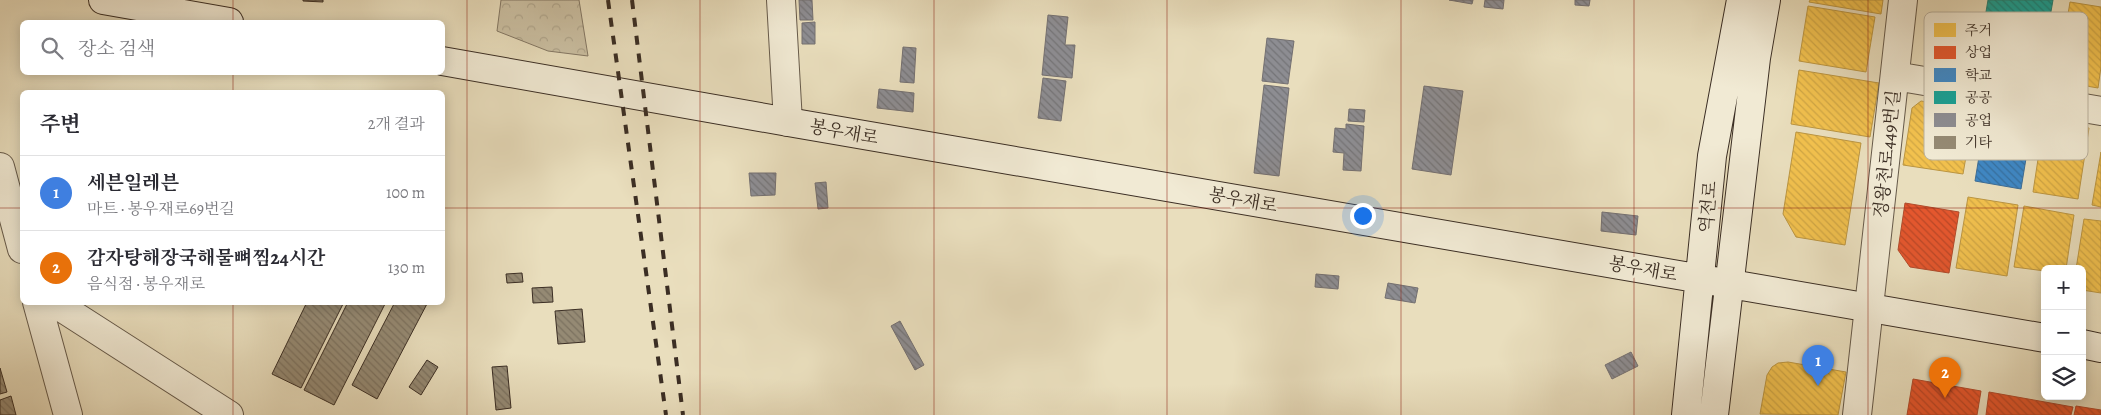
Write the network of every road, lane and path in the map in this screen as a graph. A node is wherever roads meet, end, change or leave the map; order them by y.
1 (103, 0) edge
2 (781, 0) edge
3 (1741, 0) edge
4 (1766, 0) edge
5 (1903, 0) edge
6 (218, 20) edge
7 (445, 61) edge
8 (1895, 76) junction
9 (1924, 81) edge
10 (2088, 109) edge
11 (2101, 111) edge
12 (788, 122) junction
13 (0, 167) edge
14 (20, 242) edge
15 (1702, 279) junction
16 (1730, 284) junction
17 (38, 305) edge
18 (58, 305) edge
19 (1870, 308) junction
20 (2041, 337) edge
21 (2086, 345) edge
22 (2101, 348) edge
23 (68, 415) edge
24 (229, 415) edge
25 (1686, 415) edge
26 (1714, 415) edge
27 (1857, 415) edge

1 - 6 street
2 - 12 street
3 - 15 street, 역전로
4 - 16 street, 역전로
5 - 8 street, 정왕천로449번길
7 - 12 street, 봉우재로
8 - 9 street
8 - 19 street, 정왕천로449번길
10 - 11 street
12 - 15 street, 봉우재로
13 - 14 street
15 - 16 street, 봉우재로
15 - 25 street, 역전로
16 - 19 street, 봉우재로
16 - 26 street, 역전로
17 - 23 street
18 - 24 street
19 - 20 street, 봉우재로
19 - 27 street, 정왕천로449번길
21 - 22 street

